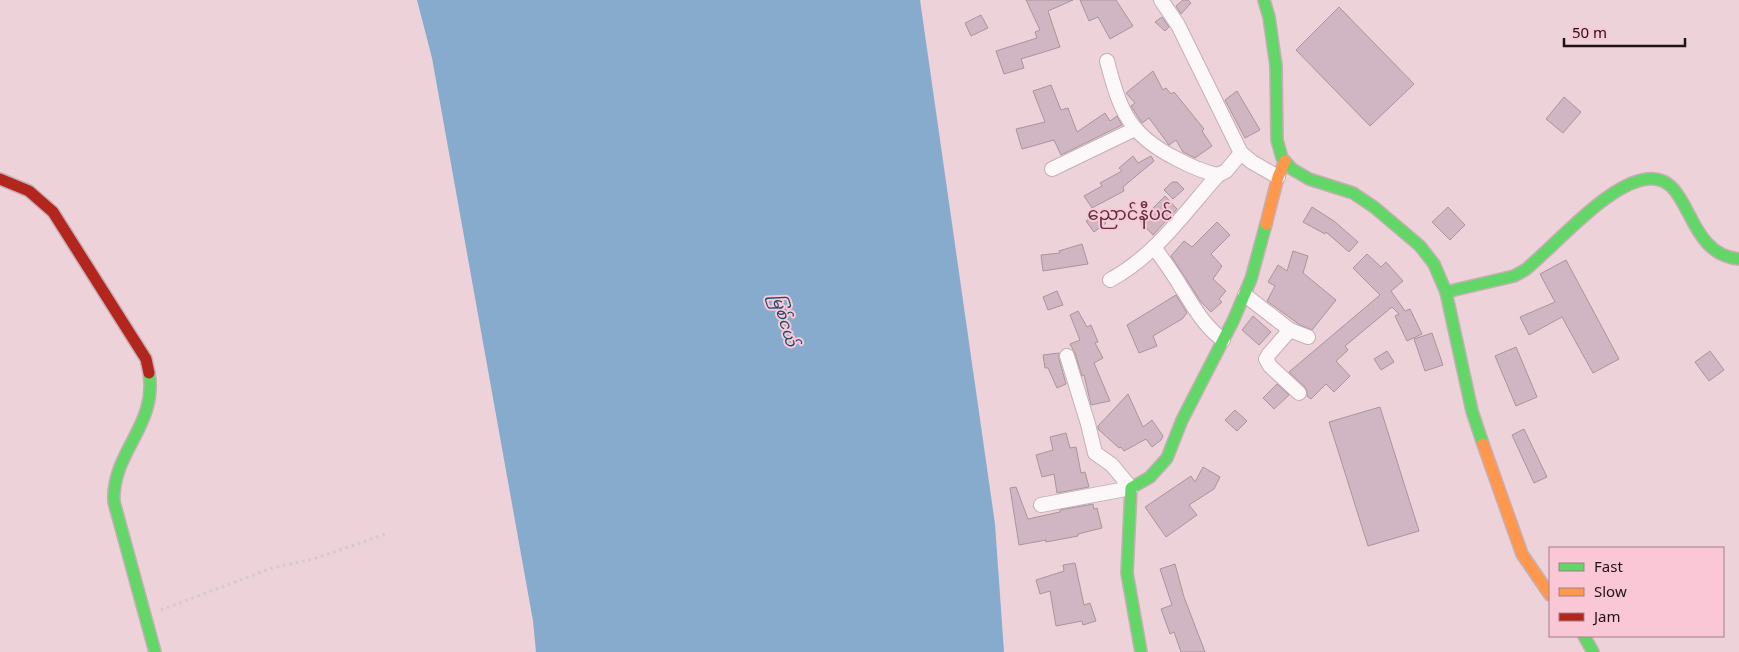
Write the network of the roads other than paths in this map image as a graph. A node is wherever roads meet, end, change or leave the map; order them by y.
1 (1161, 0) edge
2 (1264, 0) edge
3 (1107, 62) dead end
4 (1134, 129) junction
5 (1241, 153) junction
6 (1285, 161) junction
7 (1052, 170) dead end
8 (1218, 175) junction
9 (1278, 177) junction
10 (0, 179) edge
11 (1154, 247) junction
12 (1739, 259) edge
13 (1110, 280) dead end
14 (1446, 292) junction
15 (1244, 294) junction
16 (1290, 330) junction
17 (1308, 337) dead end
18 (1223, 340) junction
19 (1067, 356) dead end
20 (1299, 393) dead end
21 (1131, 488) junction
22 (1041, 505) dead end
23 (1549, 594) edge
24 (1585, 637) edge
25 (155, 652) edge
26 (1141, 652) edge
27 (1593, 652) edge

1 - 5 street
2 - 6 street
3 - 4 street
4 - 7 street
4 - 8 street
5 - 8 street
5 - 9 street
6 - 9 street
6 - 14 street
8 - 11 street
9 - 15 street
10 - 25 street
11 - 13 street
11 - 18 street
12 - 14 street
14 - 23 street
15 - 16 street
15 - 18 street
16 - 17 street
16 - 20 street
18 - 21 street
19 - 21 street
21 - 22 street
21 - 26 street
24 - 27 street

